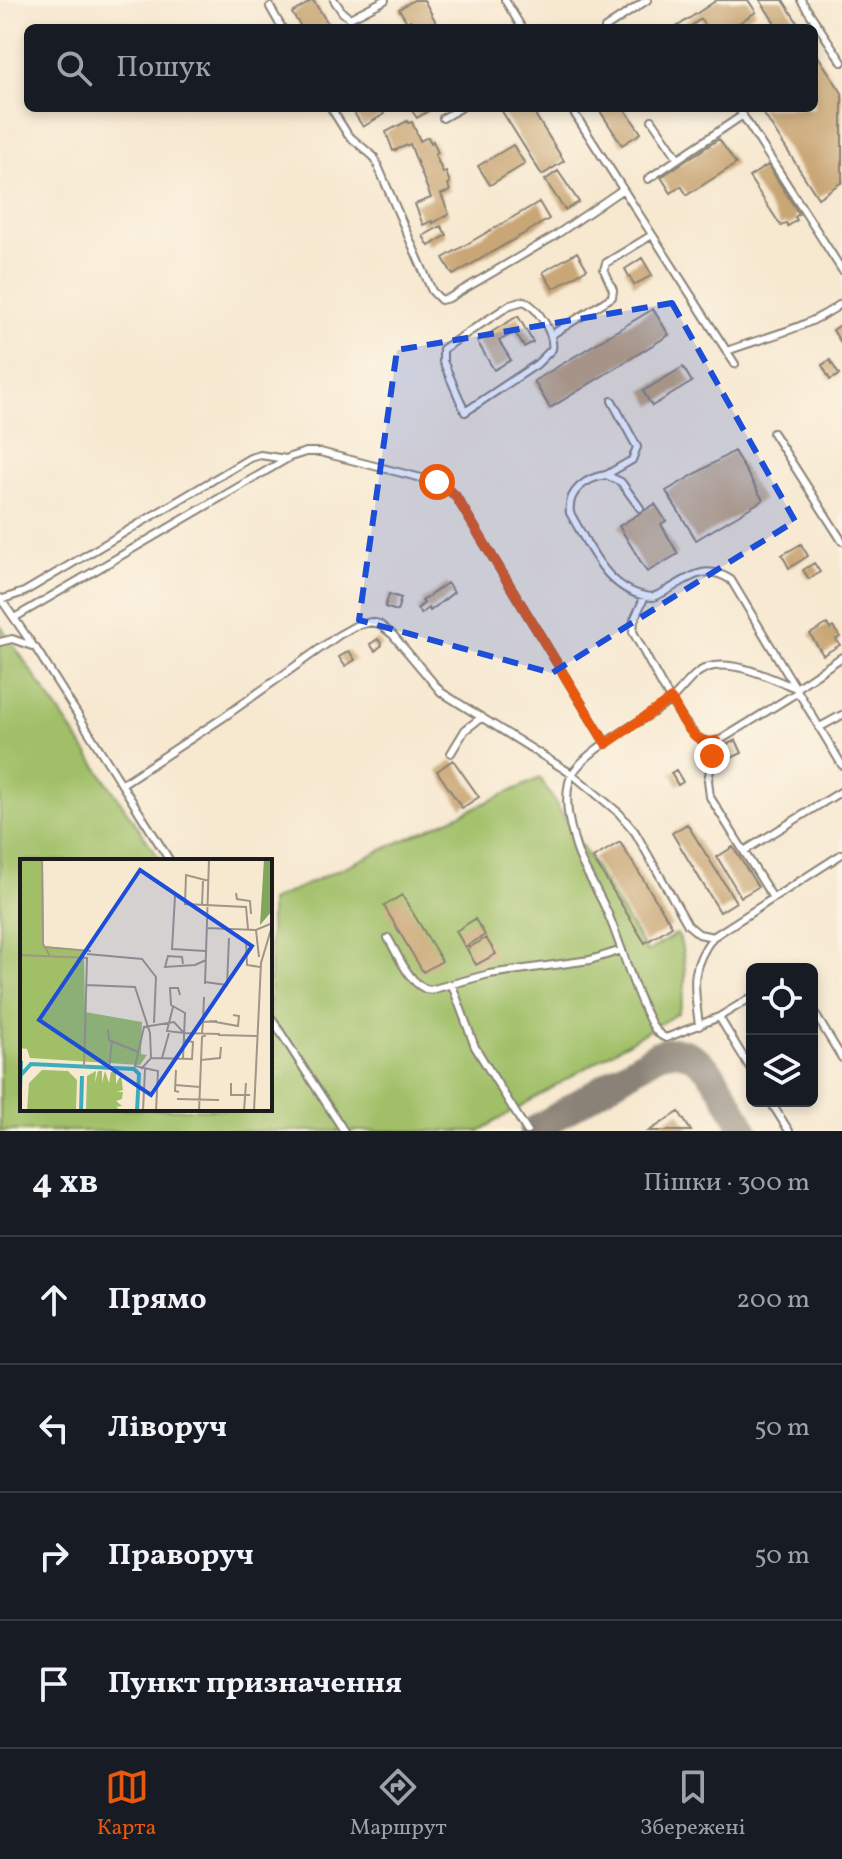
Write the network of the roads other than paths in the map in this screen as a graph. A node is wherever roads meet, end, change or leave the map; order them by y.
1 (334, 0) edge
2 (385, 0) edge
3 (505, 0) edge
4 (647, 0) edge
5 (801, 0) edge
6 (270, 7) dead end
7 (280, 24) edge
8 (520, 24) edge
9 (611, 24) edge
10 (817, 24) edge
11 (818, 26) edge
12 (842, 62) edge
13 (334, 112) edge
14 (454, 112) edge
15 (574, 112) edge
16 (740, 112) edge
17 (443, 118) dead end
18 (652, 120) dead end
19 (678, 158) junction
20 (648, 179) dead end
21 (623, 189) junction
22 (652, 235) junction
23 (842, 270) edge
24 (842, 303) edge
25 (551, 335) junction
26 (727, 351) junction
27 (735, 364) dead end
28 (612, 401) dead end
29 (773, 433) dead end
30 (286, 459) junction
31 (606, 475) junction
32 (640, 508) dead end
33 (842, 541) edge
34 (645, 596) junction
35 (0, 599) edge
36 (14, 618) junction
37 (0, 642) edge
38 (35, 647) junction
39 (842, 657) edge
40 (797, 690) junction
41 (671, 699) junction
42 (842, 715) edge
43 (482, 717) junction
44 (820, 727) junction
45 (716, 741) junction
46 (606, 744) junction
47 (451, 753) dead end
48 (842, 765) edge
49 (572, 774) junction
50 (122, 784) junction
51 (842, 791) edge
52 (744, 851) junction
53 (842, 854) edge
54 (169, 859) edge
55 (773, 898) junction
56 (713, 937) junction
57 (388, 938) dead end
58 (622, 950) junction
59 (452, 985) junction
60 (746, 1001) edge
61 (719, 1017) junction
62 (272, 1019) edge
63 (818, 1019) edge
64 (699, 1026) junction
65 (842, 1058) edge
66 (746, 1061) edge
67 (774, 1107) edge
68 (344, 1131) edge
69 (527, 1131) edge
70 (789, 1131) edge

1 - 2 lane
3 - 8 lane
4 - 9 lane
5 - 10 lane
6 - 7 lane
11 - 12 lane
13 - 21 lane
14 - 17 lane
15 - 21 lane
16 - 19 lane
16 - 23 lane
18 - 19 lane
19 - 20 lane
21 - 22 lane
22 - 25 lane
22 - 26 lane
24 - 26 lane
25 - 25 lane
26 - 27 lane
28 - 31 lane
29 - 33 lane
30 - 35 lane
30 - 36 lane
30 - 46 lane
31 - 32 lane
31 - 34 lane
34 - 40 lane
34 - 41 lane
35 - 36 lane
36 - 38 lane
37 - 38 lane
38 - 50 lane
39 - 40 lane
40 - 41 lane
40 - 44 lane
40 - 45 lane
41 - 45 lane
41 - 46 lane
42 - 44 lane
43 - 47 lane
43 - 49 lane
43 - 50 lane
44 - 48 lane
45 - 52 lane
46 - 49 lane
49 - 56 lane
49 - 58 lane
50 - 54 lane
51 - 52 lane
52 - 55 lane
53 - 55 lane
55 - 56 lane
56 - 64 lane
57 - 59 lane
58 - 59 lane
58 - 64 lane
59 - 69 lane
60 - 61 lane
61 - 64 lane
61 - 66 lane
62 - 68 lane
63 - 65 lane
67 - 70 lane

